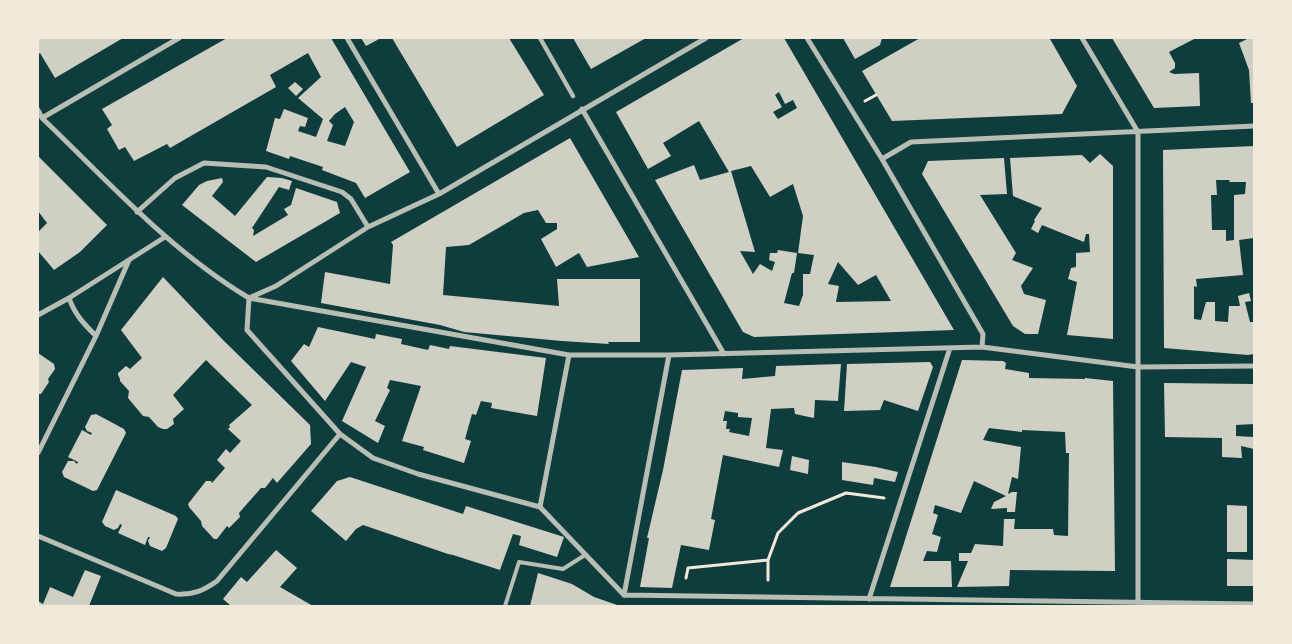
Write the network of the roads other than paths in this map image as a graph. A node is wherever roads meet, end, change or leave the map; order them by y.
1 (179, 38) edge
2 (347, 38) edge
3 (540, 38) edge
4 (706, 38) edge
5 (807, 38) edge
6 (1082, 38) edge
7 (573, 96) dead end
8 (38, 110) edge
9 (582, 110) junction
10 (42, 118) junction
11 (1254, 126) edge
12 (1138, 132) junction
13 (882, 159) junction
14 (439, 194) junction
15 (137, 212) junction
16 (368, 228) junction
17 (165, 237) junction
18 (129, 260) junction
19 (69, 298) junction
20 (248, 298) junction
21 (38, 315) edge
22 (96, 336) junction
23 (982, 347) junction
24 (950, 348) junction
25 (724, 354) junction
26 (569, 355) junction
27 (669, 355) junction
28 (1254, 366) edge
29 (1138, 367) junction
30 (340, 434) junction
31 (38, 453) edge
32 (540, 507) junction
33 (38, 536) edge
34 (586, 555) junction
35 (624, 595) junction
36 (869, 599) junction
37 (1138, 604) edge
38 (1254, 604) edge
39 (505, 606) edge

1 - 10 street
2 - 14 street
3 - 7 street
4 - 9 street
5 - 13 street
6 - 12 street
8 - 10 street
9 - 14 street
9 - 25 street
10 - 15 street
11 - 12 street
12 - 13 street
12 - 29 street
13 - 23 street
14 - 16 street
15 - 16 street
15 - 17 street
16 - 20 street
17 - 18 street
17 - 20 street
18 - 19 street
18 - 22 street
19 - 21 street
19 - 22 street
20 - 26 street
20 - 30 street
22 - 31 street
23 - 24 street
23 - 29 street
24 - 25 street
24 - 36 street
25 - 27 street
26 - 27 street
26 - 32 street
27 - 35 street
28 - 29 street
29 - 37 street
30 - 32 street
30 - 33 street
32 - 34 street
34 - 35 street
34 - 39 lane
35 - 36 street
36 - 37 street
37 - 38 street

